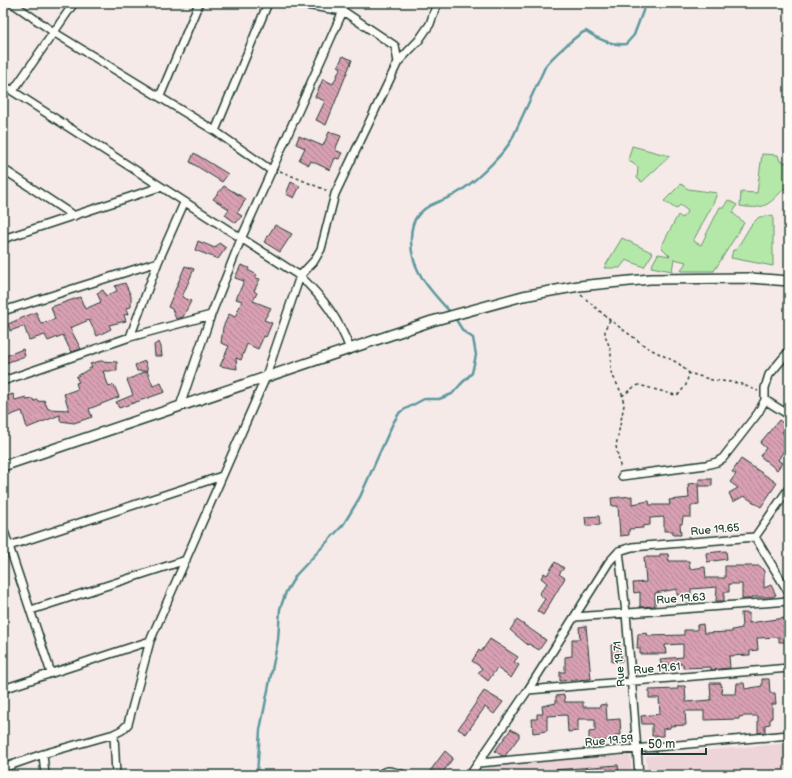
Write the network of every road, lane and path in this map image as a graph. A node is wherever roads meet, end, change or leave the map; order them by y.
1 (12, 3) edge
2 (74, 3) edge
3 (199, 3) edge
4 (268, 3) edge
5 (293, 3) edge
6 (437, 3) edge
7 (343, 11) junction
8 (55, 33) junction
9 (398, 62) junction
10 (3, 85) edge
11 (13, 91) junction
12 (160, 96) junction
13 (215, 131) junction
14 (3, 169) edge
15 (272, 169) junction
16 (160, 186) junction
17 (335, 194) junction
18 (184, 203) junction
19 (74, 216) junction
20 (241, 238) junction
21 (3, 239) edge
22 (158, 262) junction
23 (300, 276) junction
24 (789, 281) edge
25 (579, 286) junction
26 (3, 311) edge
27 (210, 316) junction
28 (610, 320) junction
29 (130, 337) junction
30 (350, 349) junction
31 (789, 351) edge
32 (689, 373) junction
33 (265, 379) junction
34 (3, 382) edge
35 (622, 396) junction
36 (765, 400) junction
37 (180, 406) junction
38 (789, 415) edge
39 (3, 466) edge
40 (222, 476) junction
41 (622, 476) dead end
42 (632, 476) junction
43 (789, 488) edge
44 (3, 528) edge
45 (755, 537) junction
46 (6, 547) edge
47 (619, 551) junction
48 (186, 560) junction
49 (789, 593) edge
50 (789, 601) edge
51 (31, 610) junction
52 (626, 613) junction
53 (575, 617) junction
54 (150, 641) junction
55 (789, 668) edge
56 (51, 673) junction
57 (632, 682) junction
58 (3, 689) edge
59 (528, 690) junction
60 (114, 734) junction
61 (789, 735) edge
62 (637, 748) junction
63 (43, 754) junction
64 (479, 763) junction
65 (3, 768) edge
66 (45, 775) edge
67 (116, 775) edge
68 (380, 775) edge
69 (404, 775) edge
70 (470, 775) edge
71 (639, 775) edge

1 - 8 street
2 - 8 street
3 - 12 street
4 - 13 street
5 - 7 street
6 - 9 street
7 - 9 street
7 - 15 street
8 - 11 street
8 - 12 street
9 - 17 street
10 - 11 street
11 - 16 street
12 - 13 street
13 - 15 street
14 - 19 street
15 - 17 path
15 - 20 street
16 - 18 street
16 - 19 street
17 - 23 street
18 - 20 street
18 - 22 street
19 - 21 street
20 - 23 street
20 - 27 street
22 - 26 street
22 - 29 street
23 - 30 street
23 - 33 street
24 - 25 street
25 - 28 path
25 - 30 street
27 - 29 street
27 - 37 street
28 - 32 path
28 - 35 path
29 - 34 street
30 - 33 street
31 - 36 street
32 - 35 path
32 - 36 path
33 - 37 street
33 - 40 street
35 - 42 path
36 - 38 street
36 - 42 street
37 - 39 street
40 - 46 street
40 - 48 street
41 - 42 street
43 - 45 street, Rue 19.65
44 - 46 street
45 - 47 street, Rue 19.65
45 - 49 street
46 - 51 street
47 - 52 street, Rue 19.71
47 - 53 street
48 - 51 street
48 - 54 street
50 - 52 street, Rue 19.63
51 - 56 street
52 - 53 street, Rue 19.63
52 - 57 street, Rue 19.71
53 - 59 street
54 - 56 street
54 - 60 street
55 - 57 street, Rue 19.61
56 - 58 street
57 - 59 street, Rue 19.61
57 - 62 street, Rue 19.71
59 - 64 street
60 - 63 street
60 - 67 street
61 - 62 street, Rue 19.59
62 - 64 street, Rue 19.59
62 - 71 street, Rue 19.71
63 - 65 street
63 - 66 street
64 - 70 street
68 - 69 street

